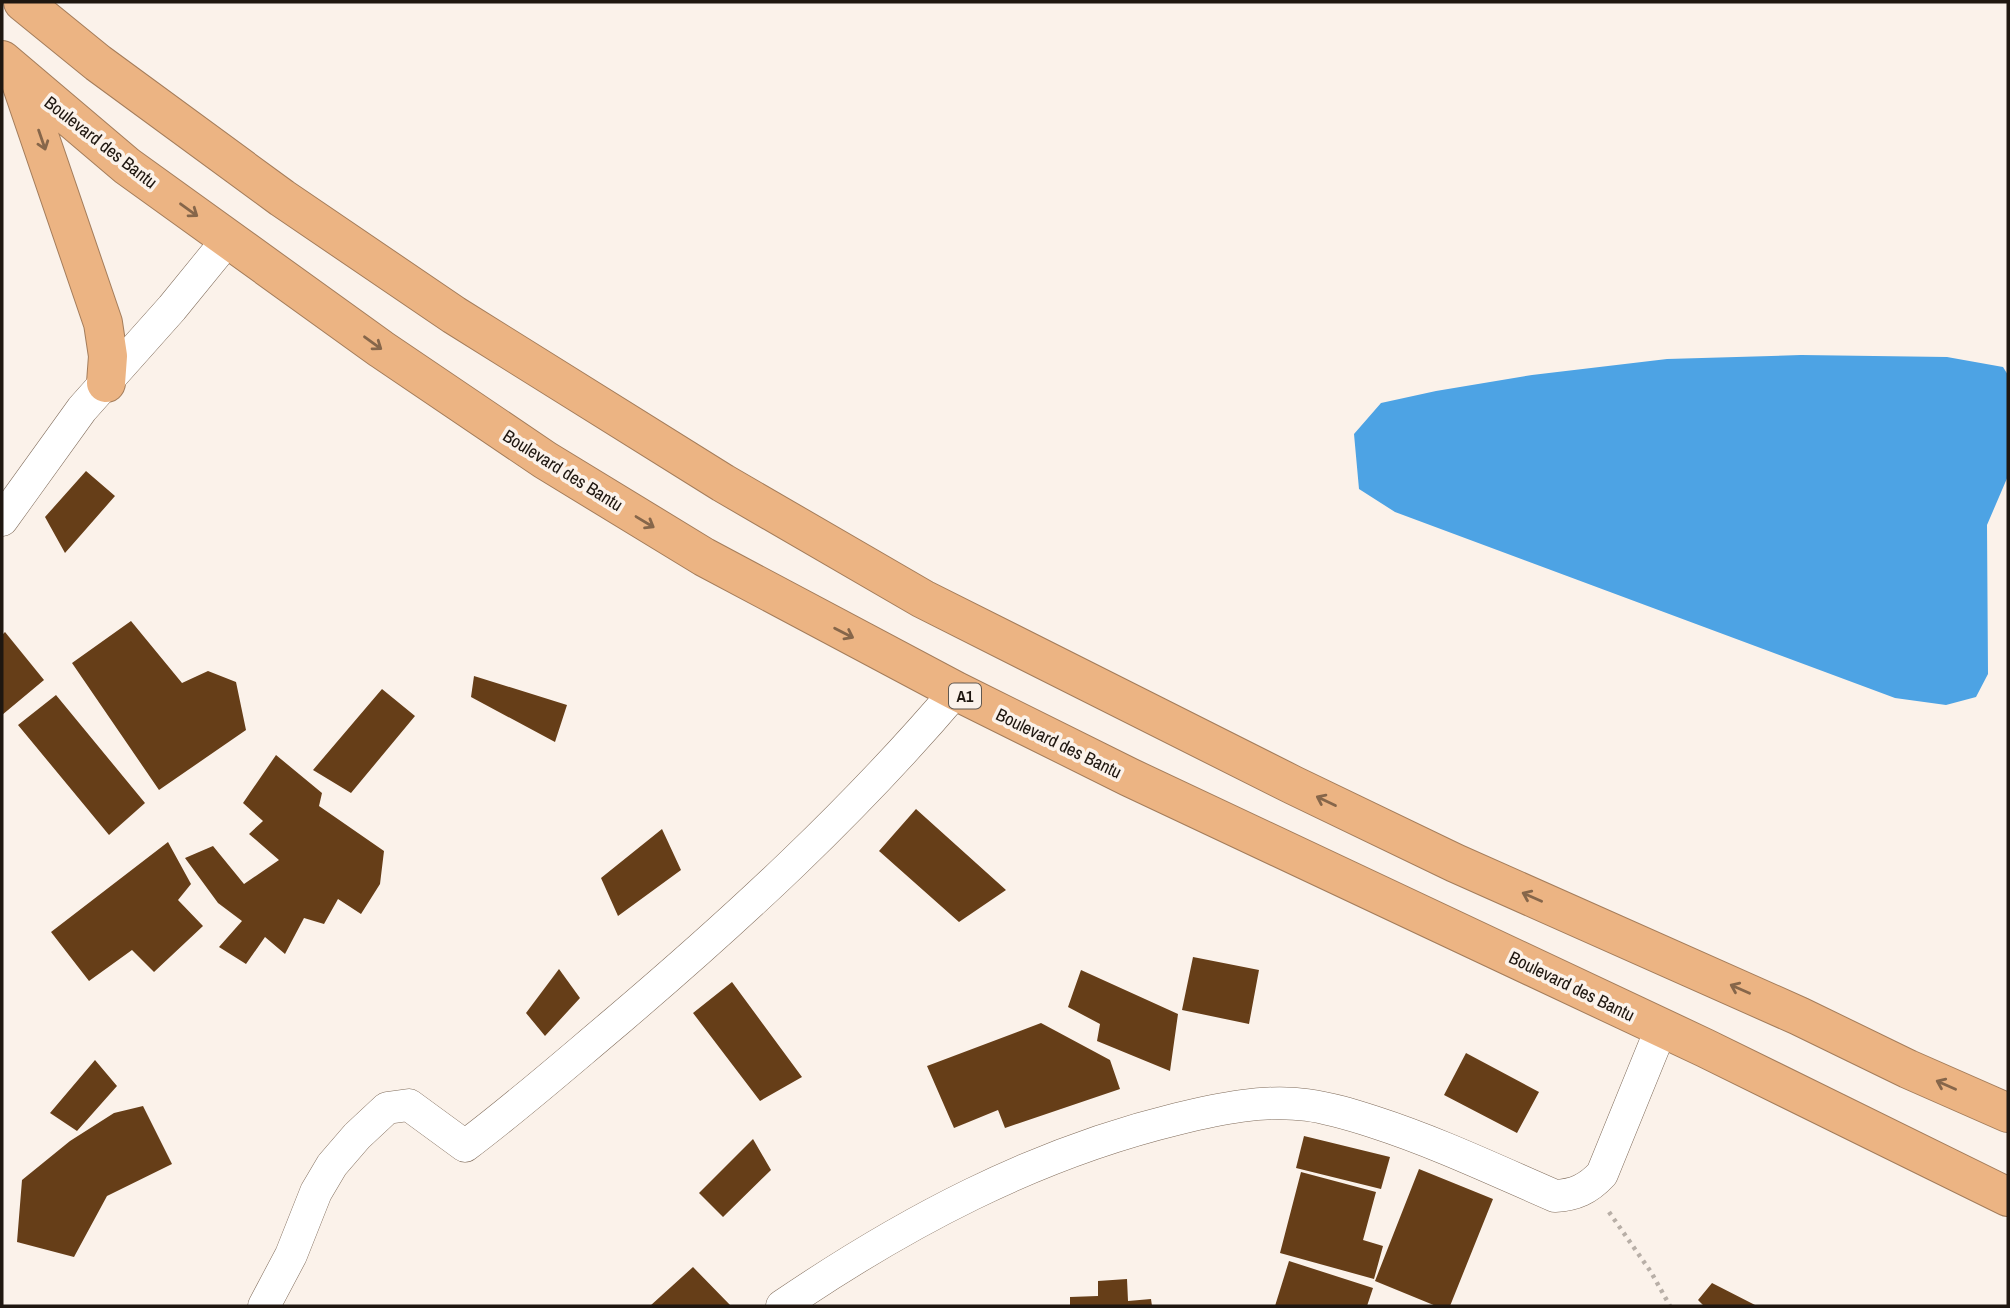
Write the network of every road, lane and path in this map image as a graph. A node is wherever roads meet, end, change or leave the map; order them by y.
1 (23, 2) edge
2 (54, 16) edge
3 (10, 68) edge
4 (229, 238) junction
5 (106, 383) junction
6 (2, 520) edge
7 (956, 691) junction
8 (1661, 1029) junction
9 (2008, 1113) edge
10 (1590, 1187) junction
11 (2008, 1197) edge
12 (264, 1306) edge
13 (782, 1306) edge
14 (1670, 1306) edge

1 - 2 highway
9 -> 2 highway
3 -> 4 highway, Boulevard des Bantu / A1
3 -> 5 highway
4 - 5 street
4 -> 7 highway, Boulevard des Bantu / A1
5 - 6 street
7 - 8 highway, Boulevard des Bantu / A1
7 - 12 street
8 - 10 street
8 - 11 highway, Boulevard des Bantu / A1
10 - 13 street
10 - 14 path

